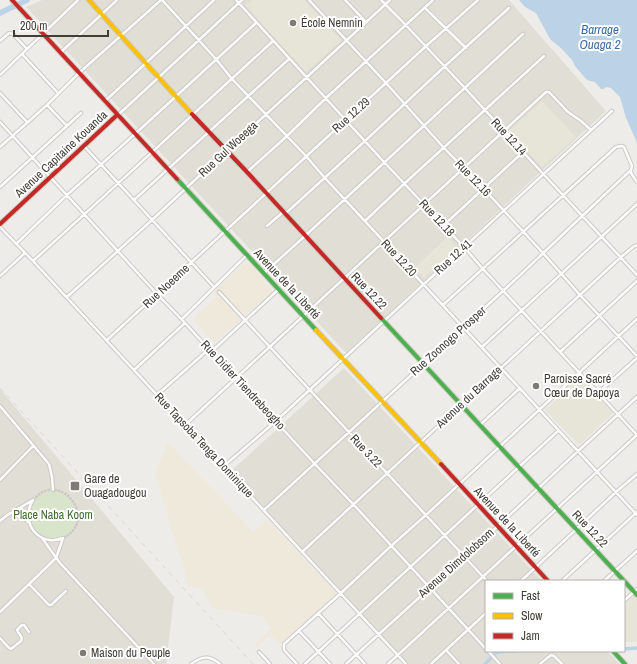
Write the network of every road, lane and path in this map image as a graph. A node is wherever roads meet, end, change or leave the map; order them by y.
1 (12, 0) edge
2 (78, 0) edge
3 (89, 0) edge
4 (117, 0) edge
5 (161, 0) edge
6 (214, 0) edge
7 (236, 0) edge
8 (242, 0) edge
9 (309, 0) edge
10 (345, 0) edge
11 (381, 0) edge
12 (390, 0) edge
13 (433, 0) edge
14 (478, 0) edge
15 (239, 3) junction
16 (385, 4) junction
17 (424, 8) junction
18 (509, 8) dead end
19 (102, 14) junction
20 (366, 22) junction
21 (256, 23) junction
22 (406, 25) junction
23 (186, 26) junction
24 (446, 28) junction
25 (42, 34) junction
26 (523, 34) dead end
27 (121, 35) junction
28 (199, 40) junction
29 (346, 40) junction
30 (273, 41) junction
31 (0, 42) edge
32 (425, 46) junction
33 (466, 48) junction
34 (27, 49) junction
35 (60, 53) junction
36 (22, 54) junction
37 (544, 56) dead end
38 (216, 59) junction
39 (290, 59) junction
40 (366, 62) junction
41 (146, 63) junction
42 (445, 66) junction
43 (79, 73) junction
44 (0, 75) edge
45 (307, 77) junction
46 (158, 78) junction
47 (232, 79) junction
48 (386, 83) junction
49 (464, 87) junction
50 (0, 93) edge
51 (58, 93) junction
52 (176, 96) junction
53 (248, 96) junction
54 (326, 98) junction
55 (105, 101) junction
56 (405, 104) junction
57 (47, 105) junction
58 (485, 110) junction
59 (612, 111) dead end
60 (82, 113) dead end
61 (193, 114) junction
62 (266, 114) junction
63 (118, 115) junction
64 (346, 119) junction
65 (0, 122) edge
66 (27, 122) junction
67 (424, 125) junction
68 (67, 126) junction
69 (591, 130) junction
70 (210, 131) junction
71 (504, 132) junction
72 (135, 134) junction
73 (12, 135) junction
74 (287, 136) junction
75 (365, 141) junction
76 (0, 146) edge
77 (84, 146) junction
78 (444, 148) junction
79 (227, 150) junction
80 (152, 152) junction
81 (523, 152) junction
82 (306, 156) junction
83 (32, 158) junction
84 (384, 162) junction
85 (101, 164) junction
86 (463, 168) junction
87 (168, 170) junction
88 (631, 170) junction
89 (248, 172) junction
90 (543, 174) junction
91 (51, 177) junction
92 (324, 177) junction
93 (637, 182) edge
94 (405, 183) junction
95 (119, 184) junction
96 (0, 187) edge
97 (483, 188) junction
98 (186, 189) junction
99 (266, 193) junction
100 (67, 195) junction
101 (563, 195) junction
102 (345, 199) junction
103 (134, 200) junction
104 (425, 204) junction
105 (637, 204) edge
106 (504, 210) junction
107 (284, 213) junction
108 (85, 214) junction
109 (582, 216) junction
110 (152, 220) junction
111 (365, 221) junction
112 (444, 225) junction
113 (0, 226) edge
114 (267, 226) dead end
115 (225, 231) junction
116 (523, 232) junction
117 (305, 236) junction
118 (602, 236) junction
119 (384, 242) junction
120 (16, 244) junction
121 (637, 245) edge
122 (464, 247) junction
123 (118, 250) junction
124 (25, 253) junction
125 (543, 253) junction
126 (247, 255) junction
127 (621, 257) junction
128 (33, 261) junction
129 (191, 262) junction
130 (483, 269) junction
131 (264, 273) junction
132 (562, 273) junction
133 (637, 275) edge
134 (0, 276) edge
135 (344, 278) junction
136 (637, 281) edge
137 (424, 284) junction
138 (214, 288) junction
139 (279, 289) junction
140 (503, 290) junction
141 (219, 292) dead end
142 (157, 294) junction
143 (580, 295) junction
144 (67, 297) junction
145 (444, 305) junction
146 (522, 310) junction
147 (304, 315) junction
148 (599, 315) junction
149 (182, 319) junction
150 (637, 319) edge
151 (245, 321) junction
152 (384, 321) junction
153 (185, 323) junction
154 (463, 327) junction
155 (541, 331) junction
156 (619, 336) junction
157 (107, 340) junction
158 (482, 347) junction
159 (270, 348) junction
160 (211, 350) junction
161 (560, 352) junction
162 (637, 357) edge
163 (343, 359) junction
164 (422, 363) junction
165 (501, 368) junction
166 (134, 370) junction
167 (580, 373) junction
168 (236, 378) junction
169 (520, 388) junction
170 (309, 390) junction
171 (598, 393) junction
172 (157, 395) junction
173 (637, 397) edge
174 (383, 401) junction
175 (461, 404) junction
176 (0, 406) edge
177 (539, 410) junction
178 (618, 415) junction
179 (276, 421) junction
180 (185, 425) junction
181 (480, 426) junction
182 (558, 431) junction
183 (348, 432) junction
184 (637, 435) edge
185 (421, 442) junction
186 (33, 446) junction
187 (500, 446) junction
188 (578, 451) junction
189 (314, 463) junction
190 (224, 466) junction
191 (518, 467) junction
192 (597, 472) junction
193 (387, 473) junction
194 (637, 474) edge
195 (0, 480) edge
196 (459, 484) junction
197 (538, 487) junction
198 (53, 490) dead end
199 (616, 492) junction
200 (354, 504) junction
201 (478, 504) junction
202 (557, 508) junction
203 (264, 510) junction
204 (10, 513) junction
205 (636, 513) edge
206 (426, 515) junction
207 (0, 521) edge
208 (30, 524) junction
209 (498, 526) junction
210 (577, 529) junction
211 (445, 535) junction
212 (42, 538) junction
213 (391, 546) junction
214 (516, 546) junction
215 (596, 550) junction
216 (637, 551) edge
217 (302, 552) junction
218 (465, 556) junction
219 (56, 558) junction
220 (411, 567) junction
221 (536, 568) junction
222 (615, 571) junction
223 (483, 577) junction
224 (486, 580) edge
225 (522, 580) edge
226 (547, 580) edge
227 (563, 580) edge
228 (605, 580) edge
229 (624, 580) edge
230 (625, 581) edge
231 (28, 584) junction
232 (429, 588) junction
233 (66, 591) dead end
234 (636, 592) edge
235 (341, 593) junction
236 (625, 601) edge
237 (449, 608) junction
238 (0, 612) edge
239 (318, 613) junction
240 (360, 614) junction
241 (485, 614) edge
242 (469, 629) junction
243 (298, 631) junction
244 (29, 632) dead end
245 (336, 634) junction
246 (379, 634) junction
247 (0, 638) edge
248 (485, 648) edge
249 (446, 650) junction
250 (259, 652) dead end
251 (318, 652) junction
252 (489, 652) edge
253 (614, 652) edge
254 (356, 654) junction
255 (398, 655) junction
256 (497, 660) junction
257 (154, 664) edge
258 (191, 664) edge
259 (220, 664) edge
260 (270, 664) edge
261 (297, 664) edge
262 (305, 664) edge
263 (330, 664) edge
264 (346, 664) edge
265 (365, 664) edge
266 (388, 664) edge
267 (406, 664) edge
268 (431, 664) edge
269 (459, 664) edge
270 (493, 664) edge
271 (500, 664) edge
272 (540, 664) edge
273 (562, 664) edge
274 (624, 664) edge

1 - 25 street, Avenue de la Liberté
2 - 25 street
3 - 19 street, Rue 12.22
4 - 19 street
5 - 23 street, Rue 12.20
5 - 27 street
6 - 23 street
7 - 15 street, Rue 12.18
8 - 15 street
9 - 29 street, Rue 12.16
10 - 20 street
11 - 16 street, Rue 12.14
12 - 16 street, Rue Gul Woeega
13 - 17 street
14 - 24 street, Rue 12.29
15 - 21 street, Rue 12.18
15 - 28 street
16 - 20 street, Rue Gul Woeega
16 - 22 street, Rue 12.14
17 - 22 street
17 - 24 street
18 - 33 street
19 - 27 street, Rue 12.22
19 - 35 street
20 - 29 street, Rue Gul Woeega
21 - 30 street, Rue 12.18
21 - 38 street
22 - 32 street, Rue 12.14
22 - 40 street
23 - 28 street, Rue 12.20
23 - 41 street
24 - 32 street, Rue 12.29
24 - 33 street
25 - 34 street
25 - 35 street, Avenue de la Liberté
26 - 49 street
27 - 41 street, Rue 12.22
27 - 43 street
28 - 38 street, Rue 12.20
28 - 46 street
29 - 40 street, Rue 12.16
29 - 45 street, Rue Gul Woeega
30 - 39 street, Rue 12.18
30 - 47 street
31 - 34 street
32 - 42 street, Rue 12.14
32 - 48 street, Rue 12.29
33 - 42 street
34 - 36 street
35 - 43 street, Avenue de la Liberté
36 - 44 street
36 - 51 street
37 - 58 street
38 - 47 street, Rue 12.20
38 - 52 street
39 - 45 street, Rue 12.18
39 - 53 street
40 - 48 street, Rue 12.16
40 - 54 street
41 - 46 street, Rue 12.22
41 - 55 street
42 - 49 street, Rue 12.14
42 - 56 street
43 - 51 street
43 - 55 street, Avenue de la Liberté
45 - 54 street, Rue 12.18
45 - 62 street, Rue Gul Woeega
46 - 52 street, Rue 12.22
46 - 63 street
47 - 53 street, Rue 12.20
47 - 61 street
48 - 56 street, Rue 12.16
48 - 64 street, Rue 12.29
49 - 58 street, Rue 12.14
49 - 67 street
50 - 66 street
51 - 57 street
52 - 61 street, Rue 12.22
52 - 72 street
53 - 62 street, Rue 12.20
53 - 70 street
54 - 64 street, Rue 12.18
54 - 74 street
55 - 63 street, Avenue de la Liberté
56 - 67 street, Rue 12.16
56 - 75 street
57 - 66 street
57 - 68 street
58 - 71 street, Rue 12.14
58 - 78 street
59 - 69 street, Rue 12.41
60 - 68 street
61 - 70 street, Rue 12.22
61 - 80 street
62 - 74 street, Rue 12.20
62 - 79 street, Rue Gul Woeega
63 - 72 street, Avenue de la Liberté
63 - 77 street, Avenue Capitaine Kouanda
64 - 75 street, Rue 12.18
64 - 82 street, Rue 12.29
65 - 73 street, Rue Didier Tiendrebeogho
66 - 73 street
67 - 78 street, Rue 12.16
67 - 84 street
68 - 83 street
69 - 71 street
69 - 90 street, Rue 12.41
70 - 79 street, Rue 12.22
70 - 87 street
71 - 81 street, Rue 12.14
71 - 86 street
72 - 80 street, Avenue de la Liberté
72 - 85 street
73 - 76 street
73 - 83 street, Rue Didier Tiendrebeogho
74 - 82 street, Rue 12.20
74 - 89 street
75 - 84 street, Rue 12.18
75 - 92 street
77 - 85 street
77 - 91 street, Avenue Capitaine Kouanda
78 - 86 street, Rue 12.16
78 - 94 street
79 - 89 street, Rue 12.22
79 - 98 street, Rue Gul Woeega
80 - 87 street, Avenue de la Liberté
80 - 95 street
81 - 90 street, Rue 12.14
81 - 97 street
82 - 92 street, Rue 12.20
82 - 99 street, Rue 12.29
83 - 91 street, Rue Didier Tiendrebeogho
83 - 96 street
84 - 94 street, Rue 12.18
84 - 102 street
85 - 95 street
85 - 100 street
86 - 97 street, Rue 12.16
86 - 104 street
87 - 98 street, Avenue de la Liberté
87 - 103 street
88 - 93 street
88 - 101 street
88 - 109 street, Rue Zoonogo Prosper
89 - 99 street, Rue 12.22
90 - 101 street, Rue 12.14
90 - 106 street, Rue 12.41
91 - 100 street, Rue Didier Tiendrebeogho
91 - 113 street, Avenue Capitaine Kouanda
92 - 102 street, Rue 12.20
92 - 107 street
94 - 104 street, Rue 12.18
94 - 111 street
95 - 103 street
95 - 108 street
97 - 106 street, Rue 12.16
97 - 112 street
98 - 110 street, Rue Gul Woeega
98 - 115 street, Avenue de la Liberté
99 - 107 street, Rue 12.22
99 - 115 street, Rue 12.29
100 - 108 street, Rue Didier Tiendrebeogho
100 - 120 street
101 - 109 street, Rue 12.14
101 - 116 street
102 - 111 street, Rue 12.20
102 - 117 street
103 - 110 street
104 - 112 street, Rue 12.18
104 - 119 street
105 - 118 street
106 - 116 street, Rue 12.16
106 - 122 street, Rue 12.41
107 - 114 street
107 - 117 street, Rue 12.22
108 - 123 street, Rue Didier Tiendrebeogho
108 - 128 street
109 - 118 street, Rue 12.14
109 - 125 street, Rue Zoonogo Prosper
110 - 123 street, Rue Gul Woeega
110 - 129 street
111 - 119 street, Rue 12.20
112 - 122 street, Rue 12.18
113 - 120 street, Rue Tapsoba Tenga Dominique
115 - 126 street, Avenue de la Liberté
115 - 129 street, Rue Noeeme
116 - 125 street, Rue 12.16
116 - 130 street
117 - 131 street
117 - 135 street, Rue 12.22
118 - 127 street, Rue 12.14
118 - 132 street
119 - 135 street
119 - 137 street, Rue 12.20
120 - 124 street, Rue Tapsoba Tenga Dominique
121 - 127 street, Avenue du Barrage
122 - 130 street, Rue 12.18
122 - 137 street, Rue 12.41
123 - 142 street, Rue Didier Tiendrebeogho
123 - 144 street, Rue Gul Woeega
124 - 128 street, Rue Tapsoba Tenga Dominique
124 - 134 street
125 - 132 street, Rue 12.16
125 - 140 street, Rue Zoonogo Prosper
126 - 131 street, Avenue de la Liberté
126 - 138 street
127 - 133 street, Rue 12.14
127 - 143 street, Avenue du Barrage
128 - 144 street, Rue Tapsoba Tenga Dominique
129 - 138 street
129 - 142 street, Rue Noeeme
130 - 140 street, Rue 12.18
130 - 145 street
131 - 139 street, Avenue de la Liberté
132 - 143 street, Rue 12.16
132 - 146 street
135 - 147 street
135 - 152 street, Rue 12.22
136 - 148 street
137 - 145 street, Rue 12.20
137 - 152 street, Rue 12.41
138 - 149 street
139 - 147 street, Avenue de la Liberté
139 - 151 street
140 - 146 street, Rue 12.18
140 - 154 street, Rue Zoonogo Prosper
141 - 151 street, Rue 3.22
142 - 149 street, Rue Didier Tiendrebeogho
142 - 157 street, Rue Noeeme
143 - 148 street, Rue 12.16
143 - 155 street, Avenue du Barrage
144 - 157 street, Rue Tapsoba Tenga Dominique
145 - 154 street, Rue 12.20
146 - 155 street, Rue 12.18
146 - 158 street
147 - 159 street
147 - 163 street, Avenue de la Liberté
148 - 156 street, Rue 12.16
148 - 161 street
149 - 153 street, Rue Didier Tiendrebeogho
150 - 156 street
151 - 159 street, Rue 3.22
151 - 160 street
152 - 163 street, Rue 12.41
152 - 164 street, Rue 12.22
153 - 160 street, Rue Didier Tiendrebeogho
153 - 166 street
154 - 158 street, Rue 12.20
154 - 164 street, Rue Zoonogo Prosper
155 - 161 street, Rue 12.18
155 - 165 street, Avenue du Barrage
156 - 162 street, Rue 12.16
156 - 167 street
157 - 166 street, Rue Tapsoba Tenga Dominique
158 - 165 street, Rue 12.20
159 - 168 street
159 - 170 street, Rue 3.22
160 - 168 street, Rue Didier Tiendrebeogho
160 - 172 street
161 - 167 street, Rue 12.18
162 - 171 street
163 - 170 street, Rue 12.41
163 - 174 street, Avenue de la Liberté
164 - 174 street, Rue Zoonogo Prosper
164 - 175 street, Rue 12.22
165 - 169 street, Rue 12.20
165 - 175 street, Avenue du Barrage
166 - 172 street, Rue Tapsoba Tenga Dominique
167 - 171 street, Rue 12.18
167 - 177 street
168 - 179 street, Rue Didier Tiendrebeogho
168 - 180 street
169 - 177 street, Rue 12.20
169 - 181 street
170 - 179 street, Rue 12.41
170 - 183 street, Rue 3.22
171 - 178 street, Rue 12.18
172 - 180 street, Rue Tapsoba Tenga Dominique
173 - 178 street, Avenue Dimdolobsom
174 - 183 street, Rue Zoonogo Prosper
174 - 185 street, Avenue de la Liberté
175 - 181 street, Rue 12.22
175 - 185 street, Avenue du Barrage
176 - 186 street
177 - 182 street, Rue 12.20
177 - 187 street
178 - 184 street, Rue 12.18
178 - 188 street, Avenue Dimdolobsom
179 - 189 street, Rue Didier Tiendrebeogho
179 - 190 street, Rue 12.41
180 - 190 street, Rue Tapsoba Tenga Dominique
181 - 187 street, Rue 12.22
182 - 188 street, Rue 12.20
182 - 191 street
183 - 189 street, Rue Zoonogo Prosper
183 - 193 street, Rue 3.22
184 - 192 street
185 - 193 street, Avenue du Barrage
185 - 196 street, Avenue de la Liberté
186 - 195 street
186 - 198 street
187 - 191 street, Rue 12.22
187 - 196 street
188 - 192 street, Rue 12.20
188 - 197 street, Avenue Dimdolobsom
189 - 200 street, Rue Didier Tiendrebeogho
189 - 203 street, Rue Zoonogo Prosper
190 - 203 street, Rue Tapsoba Tenga Dominique
191 - 197 street, Rue 12.22
191 - 201 street
192 - 199 street, Rue 12.20
192 - 202 street
193 - 200 street, Avenue du Barrage
193 - 206 street, Rue 3.22
194 - 199 street
196 - 201 street, Avenue de la Liberté
196 - 206 street
197 - 202 street, Rue 12.22
197 - 209 street, Avenue Dimdolobsom
199 - 205 street, Rue 12.20
199 - 210 street
200 - 213 street, Rue Didier Tiendrebeogho
200 - 217 street, Avenue du Barrage
201 - 209 street, Avenue de la Liberté
201 - 211 street
202 - 210 street, Rue 12.22
202 - 214 street
203 - 217 street, Rue Tapsoba Tenga Dominique
204 - 207 street
204 - 208 street
204 - 208 street
205 - 215 street
206 - 211 street, Rue 3.22
206 - 213 street
208 - 212 street
209 - 214 street, Avenue de la Liberté
209 - 218 street, Avenue Dimdolobsom
210 - 215 street, Rue 12.22
210 - 221 street
211 - 218 street, Rue 3.22
211 - 220 street
212 - 219 street
212 - 219 street
213 - 220 street, Rue Didier Tiendrebeogho
213 - 235 street
214 - 221 street, Avenue de la Liberté
214 - 223 street
215 - 222 street, Rue 12.22
215 - 227 street
216 - 222 street
217 - 235 street, Rue Tapsoba Tenga Dominique
218 - 223 street, Rue 3.22
218 - 232 street, Avenue Dimdolobsom
219 - 231 street
219 - 257 street
220 - 232 street, Rue Didier Tiendrebeogho
220 - 240 street
221 - 225 street
221 - 226 street, Avenue de la Liberté
222 - 228 street
222 - 229 street, Rue 12.22
223 - 224 street, Rue 3.22
223 - 237 street
230 - 234 street, Rue 12.22
231 - 233 street
231 - 238 street
232 - 237 street, Rue Didier Tiendrebeogho
232 - 246 street, Avenue Dimdolobsom
234 - 236 street
235 - 239 street
235 - 240 street, Rue Tapsoba Tenga Dominique
237 - 242 street, Rue Didier Tiendrebeogho
237 - 255 street
239 - 243 street
239 - 245 street
240 - 245 street
240 - 246 street, Rue Tapsoba Tenga Dominique
241 - 242 street
242 - 248 street, Rue Didier Tiendrebeogho
242 - 249 street
243 - 251 street
243 - 261 street
244 - 247 street
245 - 251 street
245 - 254 street
246 - 254 street, Avenue Dimdolobsom
246 - 255 street, Rue Tapsoba Tenga Dominique
249 - 268 street
249 - 269 street
250 - 260 street
251 - 262 street
251 - 263 street
252 - 256 street
253 - 274 street
254 - 264 street, Avenue Dimdolobsom
254 - 265 street
255 - 266 street
255 - 267 street, Rue Tapsoba Tenga Dominique
256 - 270 street
256 - 271 street
258 - 259 street
272 - 273 street

